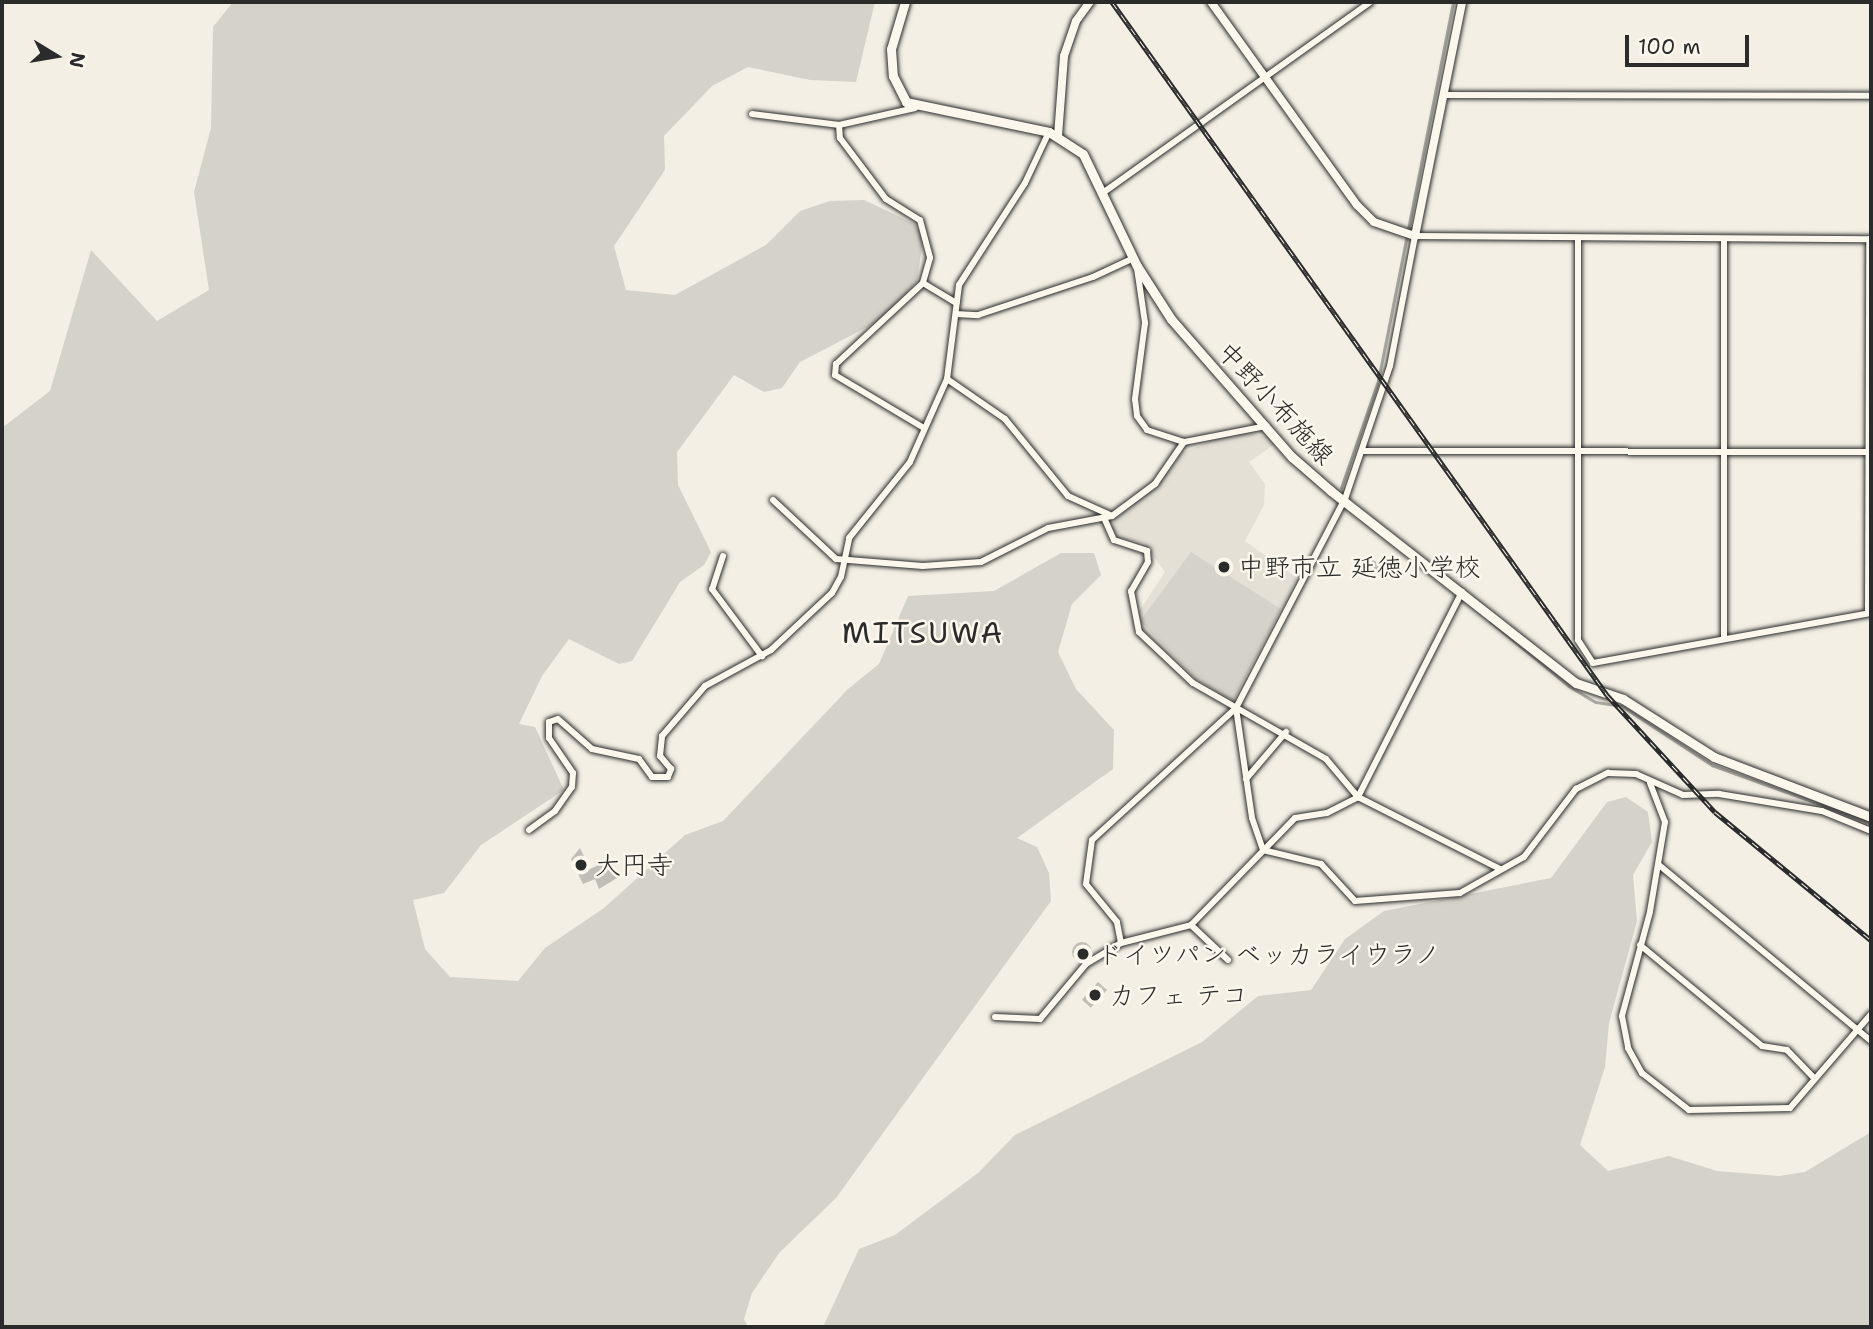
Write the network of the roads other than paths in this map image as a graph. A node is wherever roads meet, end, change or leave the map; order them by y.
1 (905, 2) edge
2 (1090, 2) edge
3 (1211, 2) edge
4 (1370, 2) edge
5 (1462, 2) edge
6 (1264, 77) junction
7 (1443, 96) junction
8 (1871, 96) edge
9 (915, 108) junction
10 (752, 114) dead end
11 (839, 125) junction
12 (1053, 134) junction
13 (1104, 192) junction
14 (1415, 236) junction
15 (1578, 239) junction
16 (1724, 239) junction
17 (1870, 239) edge
18 (1135, 262) junction
19 (923, 283) junction
20 (956, 303) junction
21 (956, 314) junction
22 (947, 379) junction
23 (1266, 426) junction
24 (924, 428) junction
25 (1184, 442) junction
26 (1580, 450) junction
27 (1363, 451) junction
28 (1724, 451) junction
29 (1870, 452) edge
30 (1345, 499) junction
31 (773, 500) dead end
32 (1109, 518) junction
33 (723, 556) dead end
34 (845, 561) junction
35 (1463, 590) junction
36 (1870, 613) edge
37 (1724, 639) junction
38 (762, 656) junction
39 (1236, 709) junction
40 (1286, 732) junction
41 (1246, 779) junction
42 (1650, 783) junction
43 (1358, 797) junction
44 (1871, 817) edge
45 (529, 830) dead end
46 (1871, 831) edge
47 (1263, 850) junction
48 (1659, 866) junction
49 (1500, 869) junction
50 (1191, 925) junction
51 (1121, 943) junction
52 (1640, 945) junction
53 (1228, 960) dead end
54 (1871, 1014) edge
55 (995, 1017) dead end
56 (1856, 1029) junction
57 (1871, 1041) edge
58 (1813, 1077) junction

1 - 9 main road
2 - 12 street
3 - 6 street
4 - 6 street
5 - 7 street
6 - 13 street
6 - 14 street
7 - 8 street
7 - 14 street
9 - 11 street
9 - 12 main road, 中野小布施線
10 - 11 street
11 - 19 street
12 - 13 main road, 中野小布施線
12 - 20 street
13 - 18 main road, 中野小布施線
14 - 15 street
14 - 27 street
15 - 16 street
15 - 26 street
16 - 17 street
16 - 28 street
17 - 29 street
18 - 21 street
18 - 23 main road, 中野小布施線
18 - 25 street
19 - 20 street
19 - 24 street
20 - 21 street
21 - 22 street
22 - 24 street
22 - 32 street
23 - 25 street
23 - 30 main road, 中野小布施線
24 - 34 street
25 - 32 street
26 - 27 street
26 - 28 street
26 - 37 street
27 - 30 street
28 - 29 street
28 - 37 street
29 - 36 street
30 - 35 main road, 中野小布施線
30 - 39 street
31 - 34 street
32 - 34 street
32 - 39 street
33 - 38 street
34 - 38 street
35 - 43 street
35 - 44 main road, 中野小布施線
36 - 37 street
38 - 45 street
39 - 40 street
39 - 41 street
39 - 51 street
40 - 41 street
40 - 43 street
41 - 47 street
42 - 46 street
42 - 48 street
42 - 49 street
43 - 47 street
43 - 49 street
47 - 49 street
47 - 50 street
48 - 52 street
48 - 56 street
50 - 51 street
50 - 53 street
51 - 55 street
52 - 58 street
52 - 58 street
54 - 56 street
56 - 57 street
56 - 58 street

